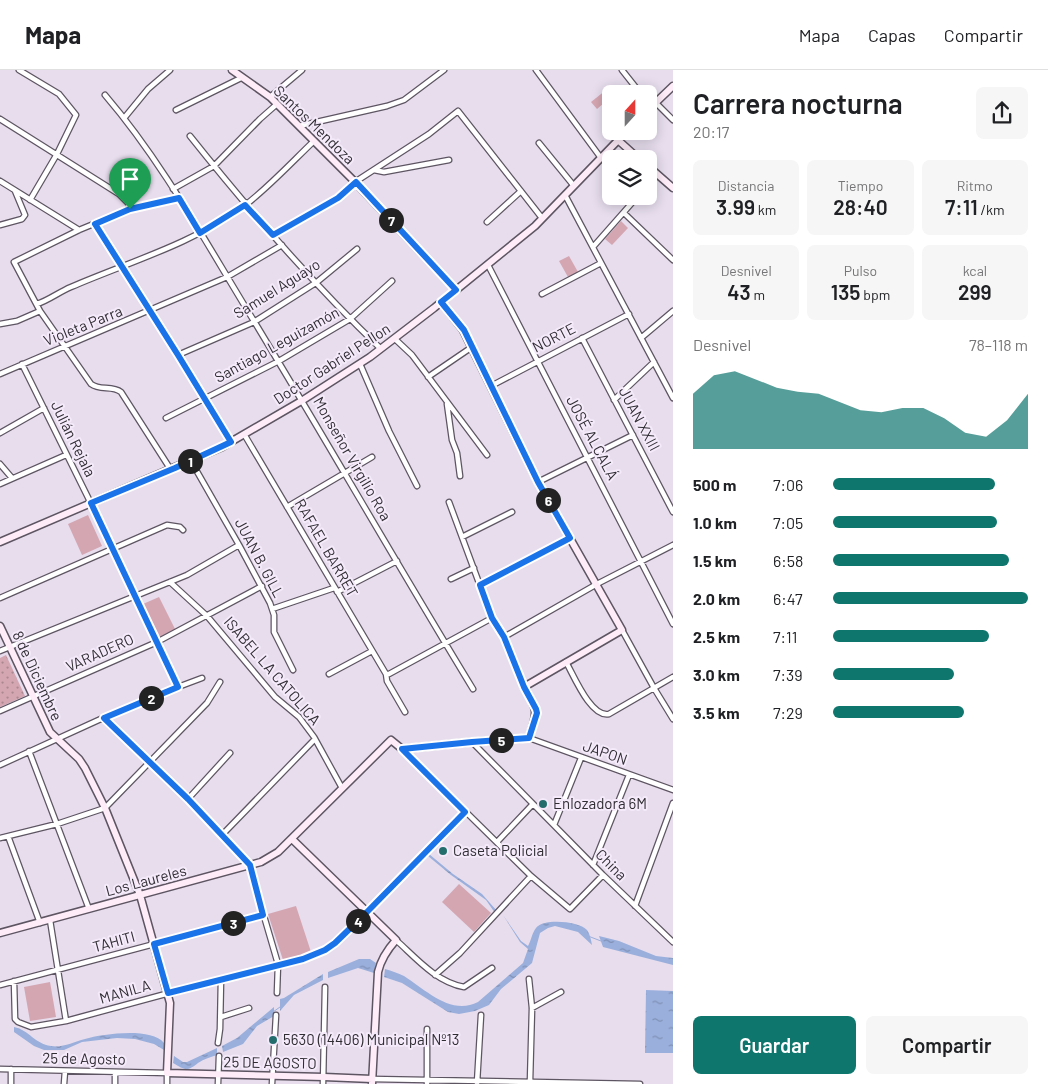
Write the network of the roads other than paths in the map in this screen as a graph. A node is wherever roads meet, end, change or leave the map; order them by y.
1 (19, 70) edge
2 (170, 70) edge
3 (232, 70) edge
4 (302, 70) edge
5 (444, 70) edge
6 (536, 70) edge
7 (622, 70) edge
8 (242, 78) junction
9 (634, 85) edge
10 (673, 86) edge
11 (105, 95) dead end
12 (270, 97) junction
13 (658, 99) edge
14 (277, 104) junction
15 (176, 110) dead end
16 (658, 110) edge
17 (125, 117) junction
18 (0, 119) edge
19 (673, 120) edge
20 (299, 126) junction
21 (190, 136) dead end
22 (618, 140) joint
23 (314, 141) junction
24 (538, 143) dead end
25 (629, 150) edge
26 (57, 154) junction
27 (601, 158) junction
28 (449, 160) dead end
29 (214, 166) junction
30 (374, 170) junction
31 (657, 174) edge
32 (0, 181) edge
33 (356, 182) junction
34 (574, 186) junction
35 (673, 188) edge
36 (173, 189) junction
37 (15, 190) junction
38 (521, 191) junction
39 (565, 195) junction
40 (179, 198) junction
41 (30, 200) junction
42 (245, 205) junction
43 (631, 205) edge
44 (130, 209) junction
45 (624, 213) junction
46 (542, 218) junction
47 (487, 222) dead end
48 (95, 224) junction
49 (0, 225) edge
50 (79, 230) junction
51 (200, 233) junction
52 (273, 235) junction
53 (282, 245) junction
54 (593, 248) junction
55 (357, 249) dead end
56 (673, 260) edge
57 (601, 262) junction
58 (488, 265) junction
59 (123, 267) junction
60 (227, 277) junction
61 (392, 281) dead end
62 (317, 282) junction
63 (456, 290) junction
64 (542, 294) dead end
65 (441, 302) junction
66 (37, 304) junction
67 (40, 311) junction
68 (151, 311) junction
69 (673, 311) edge
70 (629, 314) junction
71 (350, 319) junction
72 (254, 322) junction
73 (0, 324) edge
74 (582, 338) junction
75 (642, 338) junction
76 (395, 339) junction
77 (66, 347) junction
78 (472, 347) junction
79 (381, 349) junction
80 (178, 355) junction
81 (280, 361) junction
82 (537, 361) junction
83 (654, 362) junction
84 (22, 364) junction
85 (360, 364) junction
86 (0, 374) edge
87 (428, 377) junction
88 (491, 386) junction
89 (673, 398) edge
90 (205, 400) junction
91 (303, 400) junction
92 (614, 400) junction
93 (447, 402) junction
94 (44, 408) junction
95 (166, 418) dead end
96 (0, 433) edge
97 (244, 434) junction
98 (633, 435) junction
99 (231, 442) junction
100 (66, 455) junction
101 (487, 455) dead end
102 (372, 457) dead end
103 (588, 457) junction
104 (192, 461) junction
105 (0, 464) edge
106 (171, 470) junction
107 (345, 474) junction
108 (460, 476) dead end
109 (12, 478) junction
110 (538, 482) junction
111 (0, 484) edge
112 (416, 486) dead end
113 (449, 502) dead end
114 (91, 503) junction
115 (288, 507) junction
116 (512, 512) dead end
117 (673, 512) edge
118 (183, 530) dead end
119 (462, 537) junction
120 (570, 538) junction
121 (0, 542) edge
122 (240, 544) junction
123 (673, 545) edge
124 (113, 548) junction
125 (397, 561) junction
126 (640, 561) junction
127 (474, 568) junction
128 (450, 579) dead end
129 (170, 582) junction
130 (597, 584) junction
131 (480, 585) junction
132 (262, 586) junction
133 (336, 590) junction
134 (136, 596) junction
135 (0, 598) edge
136 (272, 609) junction
137 (207, 616) junction
138 (492, 618) junction
139 (673, 624) edge
140 (0, 626) edge
141 (622, 630) junction
142 (504, 637) junction
143 (157, 642) junction
144 (445, 643) junction
145 (10, 648) junction
146 (0, 651) edge
147 (372, 651) junction
148 (566, 662) junction
149 (293, 670) dead end
150 (328, 674) dead end
151 (386, 674) junction
152 (673, 677) edge
153 (202, 678) dead end
154 (220, 682) dead end
155 (178, 687) junction
156 (524, 687) junction
157 (654, 688) junction
158 (473, 689) dead end
159 (34, 696) junction
160 (0, 711) edge
161 (405, 712) dead end
162 (104, 718) junction
163 (673, 718) edge
164 (529, 738) junction
165 (315, 739) junction
166 (58, 740) junction
167 (472, 742) junction
168 (402, 749) junction
169 (29, 751) junction
170 (230, 753) dead end
171 (581, 758) junction
172 (149, 762) junction
173 (0, 765) edge
174 (629, 775) junction
175 (342, 788) junction
176 (673, 790) edge
177 (188, 799) junction
178 (673, 803) edge
179 (532, 805) junction
180 (105, 808) junction
181 (465, 812) junction
182 (57, 824) junction
183 (554, 825) junction
184 (222, 835) junction
185 (8, 836) junction
186 (0, 838) edge
187 (292, 839) junction
188 (497, 842) junction
189 (250, 865) junction
190 (593, 865) junction
191 (603, 875) junction
192 (531, 876) junction
193 (140, 896) junction
194 (635, 906) junction
195 (89, 909) junction
196 (367, 912) junction
197 (263, 915) junction
198 (50, 920) junction
199 (40, 923) junction
200 (0, 933) edge
201 (396, 940) junction
202 (673, 942) edge
203 (154, 944) junction
204 (278, 964) junction
205 (492, 968) dead end
206 (59, 969) junction
207 (435, 975) junction
208 (221, 979) junction
209 (529, 979) dead end
210 (14, 982) junction
211 (0, 985) edge
212 (325, 987) dead end
213 (561, 992) dead end
214 (168, 993) junction
215 (277, 993) dead end
216 (249, 1008) dead end
217 (532, 1008) junction
218 (480, 1014) dead end
219 (276, 1015) dead end
220 (221, 1016) junction
221 (66, 1021) junction
222 (427, 1029) dead end
223 (218, 1043) dead end
224 (218, 1056) dead end
225 (0, 1069) edge
226 (10, 1069) junction
227 (65, 1070) junction
228 (116, 1072) junction
229 (167, 1073) junction
230 (219, 1074) junction
231 (273, 1075) junction
232 (324, 1076) junction
233 (372, 1082) edge
234 (530, 1082) edge
235 (427, 1083) edge
236 (477, 1083) edge
237 (580, 1083) edge
238 (10, 1084) edge
239 (64, 1084) edge
240 (115, 1084) edge
241 (167, 1084) edge
242 (218, 1084) edge
243 (272, 1084) edge
244 (323, 1084) edge
245 (634, 1084) edge
246 (640, 1084) edge

1 - 26 street
2 - 17 street
3 - 8 street, Santos Mendoza
4 - 12 street
5 - 20 street
6 - 27 street
7 - 9 street
8 - 12 street, Santos Mendoza
8 - 15 street
10 - 13 street
11 - 17 street, Monseñor Virgilio Roa
12 - 14 street, Santos Mendoza
14 - 20 street, Santos Mendoza
14 - 29 street
16 - 19 street
17 - 36 street, Monseñor Virgilio Roa
18 - 26 street
20 - 23 street, Santos Mendoza
21 - 29 street
22 - 25 street
22 - 27 street, Doctor Gabriel Pellon
23 - 33 street, Santos Mendoza
23 - 42 street
24 - 34 street
26 - 41 street
26 - 44 street
27 - 34 street, Doctor Gabriel Pellon
28 - 30 street
29 - 36 street
29 - 42 street
30 - 33 street
30 - 38 street
31 - 35 street
32 - 37 street
33 - 52 street
33 - 63 street, Santos Mendoza
34 - 39 street, Doctor Gabriel Pellon
36 - 40 street, Monseñor Virgilio Roa
37 - 41 street
37 - 49 street
38 - 46 street
38 - 47 street
39 - 46 street, Doctor Gabriel Pellon
39 - 54 street
40 - 44 street
40 - 51 street, Monseñor Virgilio Roa
41 - 50 street
42 - 51 street
42 - 52 street
43 - 45 street
44 - 48 street
45 - 54 street
45 - 56 street
46 - 58 street, Doctor Gabriel Pellon
48 - 50 street
48 - 59 street
50 - 66 street
51 - 59 street
51 - 60 street, Monseñor Virgilio Roa
52 - 53 street
53 - 60 street, Violeta Parra
53 - 62 street
54 - 57 street
55 - 62 street, Samuel Aguayo
57 - 64 street
57 - 70 street
58 - 63 street, Doctor Gabriel Pellon
58 - 82 street, JOSÉ ALCALÁ
59 - 66 street
59 - 68 street
60 - 68 street, Violeta Parra
60 - 72 street, Monseñor Virgilio Roa
61 - 71 street, Santiago Leguizamón
62 - 71 street
62 - 72 street, Samuel Aguayo
63 - 65 street, Doctor Gabriel Pellon
65 - 76 street, Doctor Gabriel Pellon
65 - 78 street
66 - 67 street
67 - 73 street
67 - 77 street
68 - 77 street, Violeta Parra
68 - 80 street
69 - 75 street
70 - 74 street, NORTE
70 - 75 street
71 - 79 street
71 - 81 street, Santiago Leguizamón
72 - 80 street, Samuel Aguayo
72 - 81 street, Monseñor Virgilio Roa
74 - 82 street, NORTE
74 - 92 street, JUAN XXIII
75 - 83 street
76 - 79 street, Doctor Gabriel Pellon
76 - 87 street
77 - 84 street, Violeta Parra
77 - 106 street
78 - 87 street
78 - 88 street
79 - 85 street, Doctor Gabriel Pellon
80 - 90 street
81 - 90 street, Santiago Leguizamón
81 - 91 street, Monseñor Virgilio Roa
82 - 88 street, NORTE
82 - 103 street, JOSÉ ALCALÁ
83 - 89 street
83 - 92 street
84 - 86 street, Violeta Parra
84 - 94 street, Julián Rejala
85 - 91 street, Doctor Gabriel Pellon
85 - 112 street
87 - 93 street
88 - 110 street
90 - 95 street, Santiago Leguizamón
90 - 99 street
91 - 97 street, Doctor Gabriel Pellon
91 - 107 street, Monseñor Virgilio Roa
92 - 98 street, JUAN XXIII
93 - 101 street
93 - 108 street
94 - 96 street
94 - 100 street, Julián Rejala
97 - 99 street, Doctor Gabriel Pellon
97 - 115 street, RAFAEL BARRET
98 - 103 street
98 - 117 street, JUAN XXIII
99 - 104 street, Doctor Gabriel Pellon
100 - 109 street
100 - 114 street, Julián Rejala
102 - 107 street
103 - 110 street
103 - 126 street, JOSÉ ALCALÁ
104 - 106 street, Doctor Gabriel Pellon
104 - 122 street, JUAN B. GILL
105 - 109 street
106 - 114 street, Doctor Gabriel Pellon
107 - 115 street
107 - 125 street, Monseñor Virgilio Roa
109 - 111 street
110 - 120 street
113 - 119 street
114 - 121 street, Doctor Gabriel Pellon
114 - 124 street, Julián Rejala
115 - 133 street, RAFAEL BARRET
116 - 119 street
118 - 124 street
119 - 127 street
120 - 130 street
120 - 131 street
122 - 129 street
122 - 132 street, JUAN B. GILL
123 - 126 street
124 - 134 street, Julián Rejala
124 - 135 street
125 - 133 street
125 - 144 street, Monseñor Virgilio Roa
126 - 130 street
126 - 139 street, JOSÉ ALCALÁ
127 - 128 street
127 - 131 street
129 - 134 street
129 - 137 street, ISABEL LA CATOLICA
130 - 141 street
130 - 142 street
131 - 138 street
132 - 136 street, JUAN B. GILL
132 - 137 street, VARADERO
133 - 136 street
133 - 147 street, RAFAEL BARRET
134 - 143 street, Julián Rejala
134 - 145 street
136 - 149 street, JUAN B. GILL
137 - 143 street, VARADERO
137 - 165 street, ISABEL LA CATOLICA
138 - 142 street
138 - 144 street
140 - 145 street, 8 de Diciembre
141 - 148 street
141 - 157 street
142 - 156 street
143 - 155 street, Julián Rejala
143 - 159 street, VARADERO
144 - 151 street
144 - 158 street, Monseñor Virgilio Roa
145 - 146 street
145 - 159 street, 8 de Diciembre
147 - 150 street
147 - 151 street, RAFAEL BARRET
148 - 156 street
148 - 157 street
151 - 161 street, RAFAEL BARRET
152 - 157 street
153 - 155 street
154 - 172 street
155 - 162 street
156 - 164 street
157 - 163 street
159 - 160 street, VARADERO
159 - 166 street, 8 de Diciembre
162 - 166 street
162 - 172 street
164 - 167 street
164 - 171 street, JAPON
165 - 175 street, ISABEL LA CATOLICA
165 - 184 street
166 - 169 street
166 - 180 street, 8 de Diciembre
167 - 168 street
167 - 179 street, China
168 - 175 street, Los Laureles
168 - 181 street
169 - 173 street
169 - 182 street
170 - 177 street
171 - 174 street, JAPON
171 - 183 street
172 - 177 street
172 - 180 street
174 - 176 street, JAPON
174 - 190 street
175 - 187 street, Los Laureles
177 - 184 street
178 - 194 street
179 - 183 street, China
179 - 188 street
180 - 182 street
180 - 193 street, 8 de Diciembre
181 - 188 street
181 - 196 street, MANILA
182 - 185 street
182 - 195 street
183 - 190 street, China
184 - 189 street
185 - 186 street
185 - 199 street
187 - 189 street, Los Laureles
187 - 196 street
188 - 192 street
189 - 193 street, Los Laureles
189 - 197 street
190 - 191 street, China
191 - 192 street
191 - 194 street, China
192 - 207 street
193 - 195 street, Los Laureles
193 - 203 street, 8 de Diciembre
194 - 202 street, China
195 - 198 street, Los Laureles
196 - 201 street
196 - 204 street, MANILA
197 - 203 street, TAHITI
197 - 204 street
198 - 199 street, Los Laureles
198 - 206 street
199 - 200 street, Los Laureles
201 - 207 street
201 - 233 street
203 - 206 street, TAHITI
203 - 214 street, 8 de Diciembre
204 - 208 street, MANILA
204 - 215 street
205 - 207 street
206 - 210 street, TAHITI
206 - 221 street
208 - 214 street, MANILA
208 - 220 street
209 - 217 street
210 - 211 street, TAHITI
210 - 221 street, MANILA
212 - 232 street
213 - 217 street
214 - 221 street, MANILA
214 - 229 street, 8 de Diciembre
216 - 220 street
217 - 234 street
218 - 236 street
219 - 231 street
220 - 223 street
222 - 235 street
224 - 230 street
225 - 226 street, 25 de Agosto
226 - 227 street, 25 de Agosto
226 - 238 street
227 - 228 street, 25 de Agosto
227 - 239 street
228 - 229 street, 25 de Agosto
228 - 240 street
229 - 230 street, 25 DE AGOSTO
229 - 241 street
230 - 231 street, 25 DE AGOSTO
230 - 242 street
231 - 232 street, 25 DE AGOSTO
231 - 243 street
232 - 233 street, 25 DE AGOSTO
232 - 244 street
233 - 235 street
234 - 236 street
234 - 237 street
235 - 236 street
237 - 245 street
245 - 246 street

